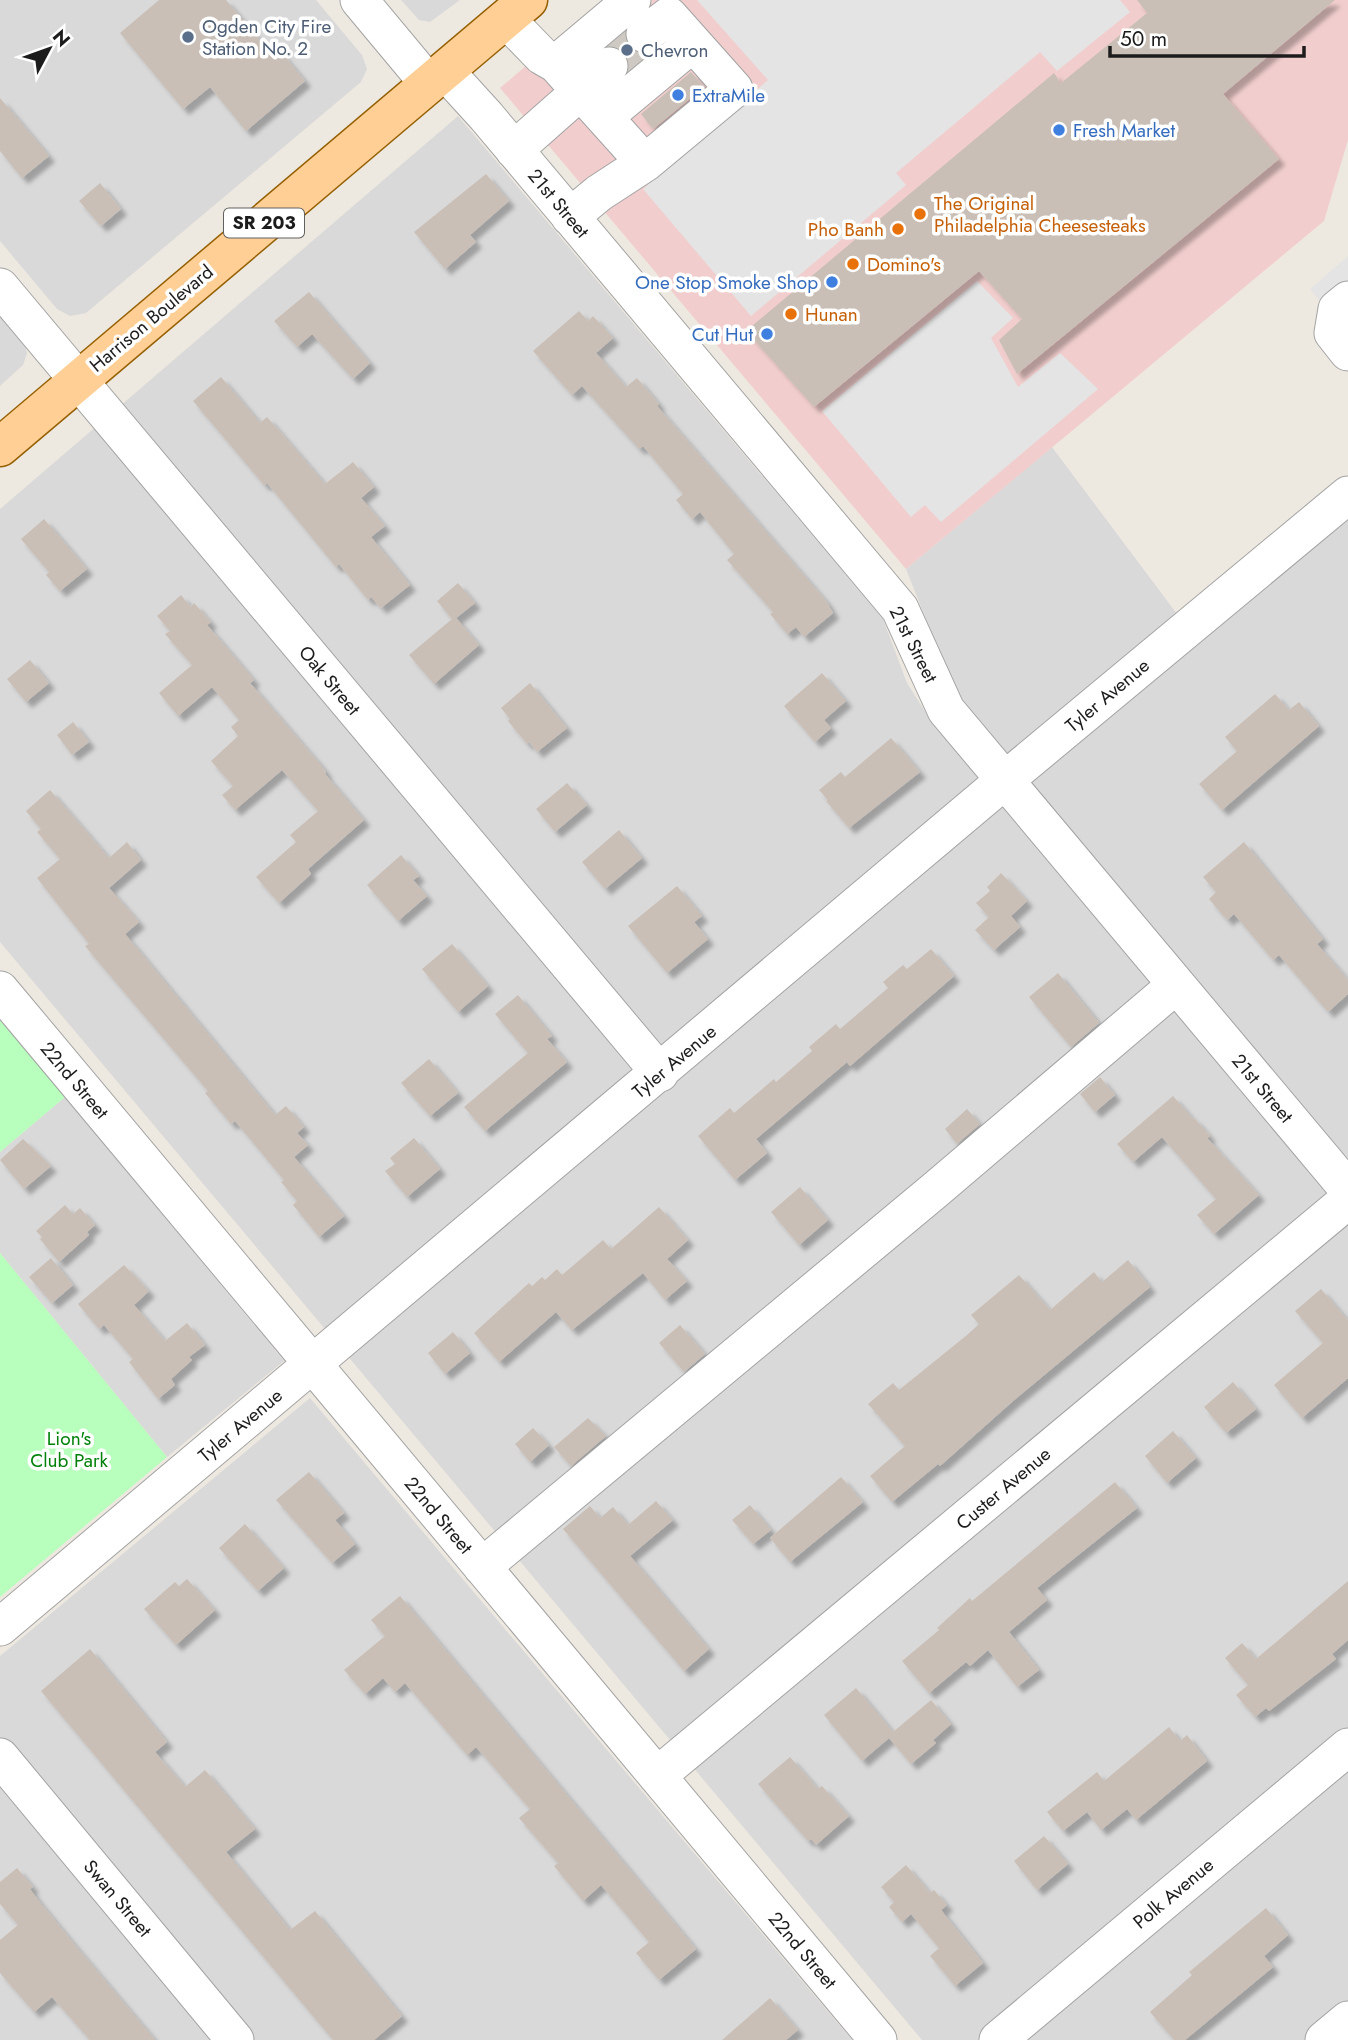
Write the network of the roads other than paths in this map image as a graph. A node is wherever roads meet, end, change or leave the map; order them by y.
1 (359, 0) edge
2 (632, 0) edge
3 (517, 9) edge
4 (666, 12) edge
5 (693, 43) junction
6 (556, 64) junction
7 (609, 66) tunnel mouth
8 (437, 77) junction
9 (580, 90) junction
10 (604, 117) junction
11 (514, 150) junction
12 (645, 163) junction
13 (570, 217) junction
14 (0, 287) edge
15 (1348, 300) edge
16 (1348, 352) edge
17 (78, 380) junction
18 (0, 447) edge
19 (1348, 495) edge
20 (1005, 780) junction
21 (1176, 985) junction
22 (0, 990) edge
23 (660, 1073) junction
24 (1348, 1189) edge
25 (1348, 1200) edge
26 (313, 1364) junction
27 (482, 1567) junction
28 (0, 1627) edge
29 (1348, 1747) edge
30 (0, 1757) edge
31 (657, 1776) junction
32 (1348, 2020) edge
33 (235, 2040) edge
34 (878, 2040) edge
35 (998, 2040) edge
36 (1324, 2040) edge

1 - 8 street, 21st Street
2 - 6 street
3 - 6 street
3 - 8 main road, Harrison Boulevard / SR 203
4 - 5 street
5 - 10 street
5 - 12 street
6 - 9 street
7 - 9 street
8 - 11 street, 21st Street
8 - 17 main road, Harrison Boulevard / SR 203
9 - 10 street
9 - 11 street
10 - 12 street
11 - 13 street, 21st Street
12 - 13 street
13 - 20 street, 21st Street
14 - 17 street, Oak Street
15 - 16 street
17 - 18 main road, Harrison Boulevard / SR 203
17 - 23 street, Oak Street
19 - 20 street, Tyler Avenue
20 - 21 street, 21st Street
20 - 23 street, Tyler Avenue
21 - 24 street, 21st Street
21 - 27 street
22 - 26 street, 22nd Street
23 - 26 street, Tyler Avenue
25 - 31 street, Custer Avenue
26 - 27 street, 22nd Street
26 - 28 street, Tyler Avenue
27 - 31 street, 22nd Street
29 - 35 street, Polk Avenue
30 - 33 street, Swan Street
31 - 34 street, 22nd Street
32 - 36 street

